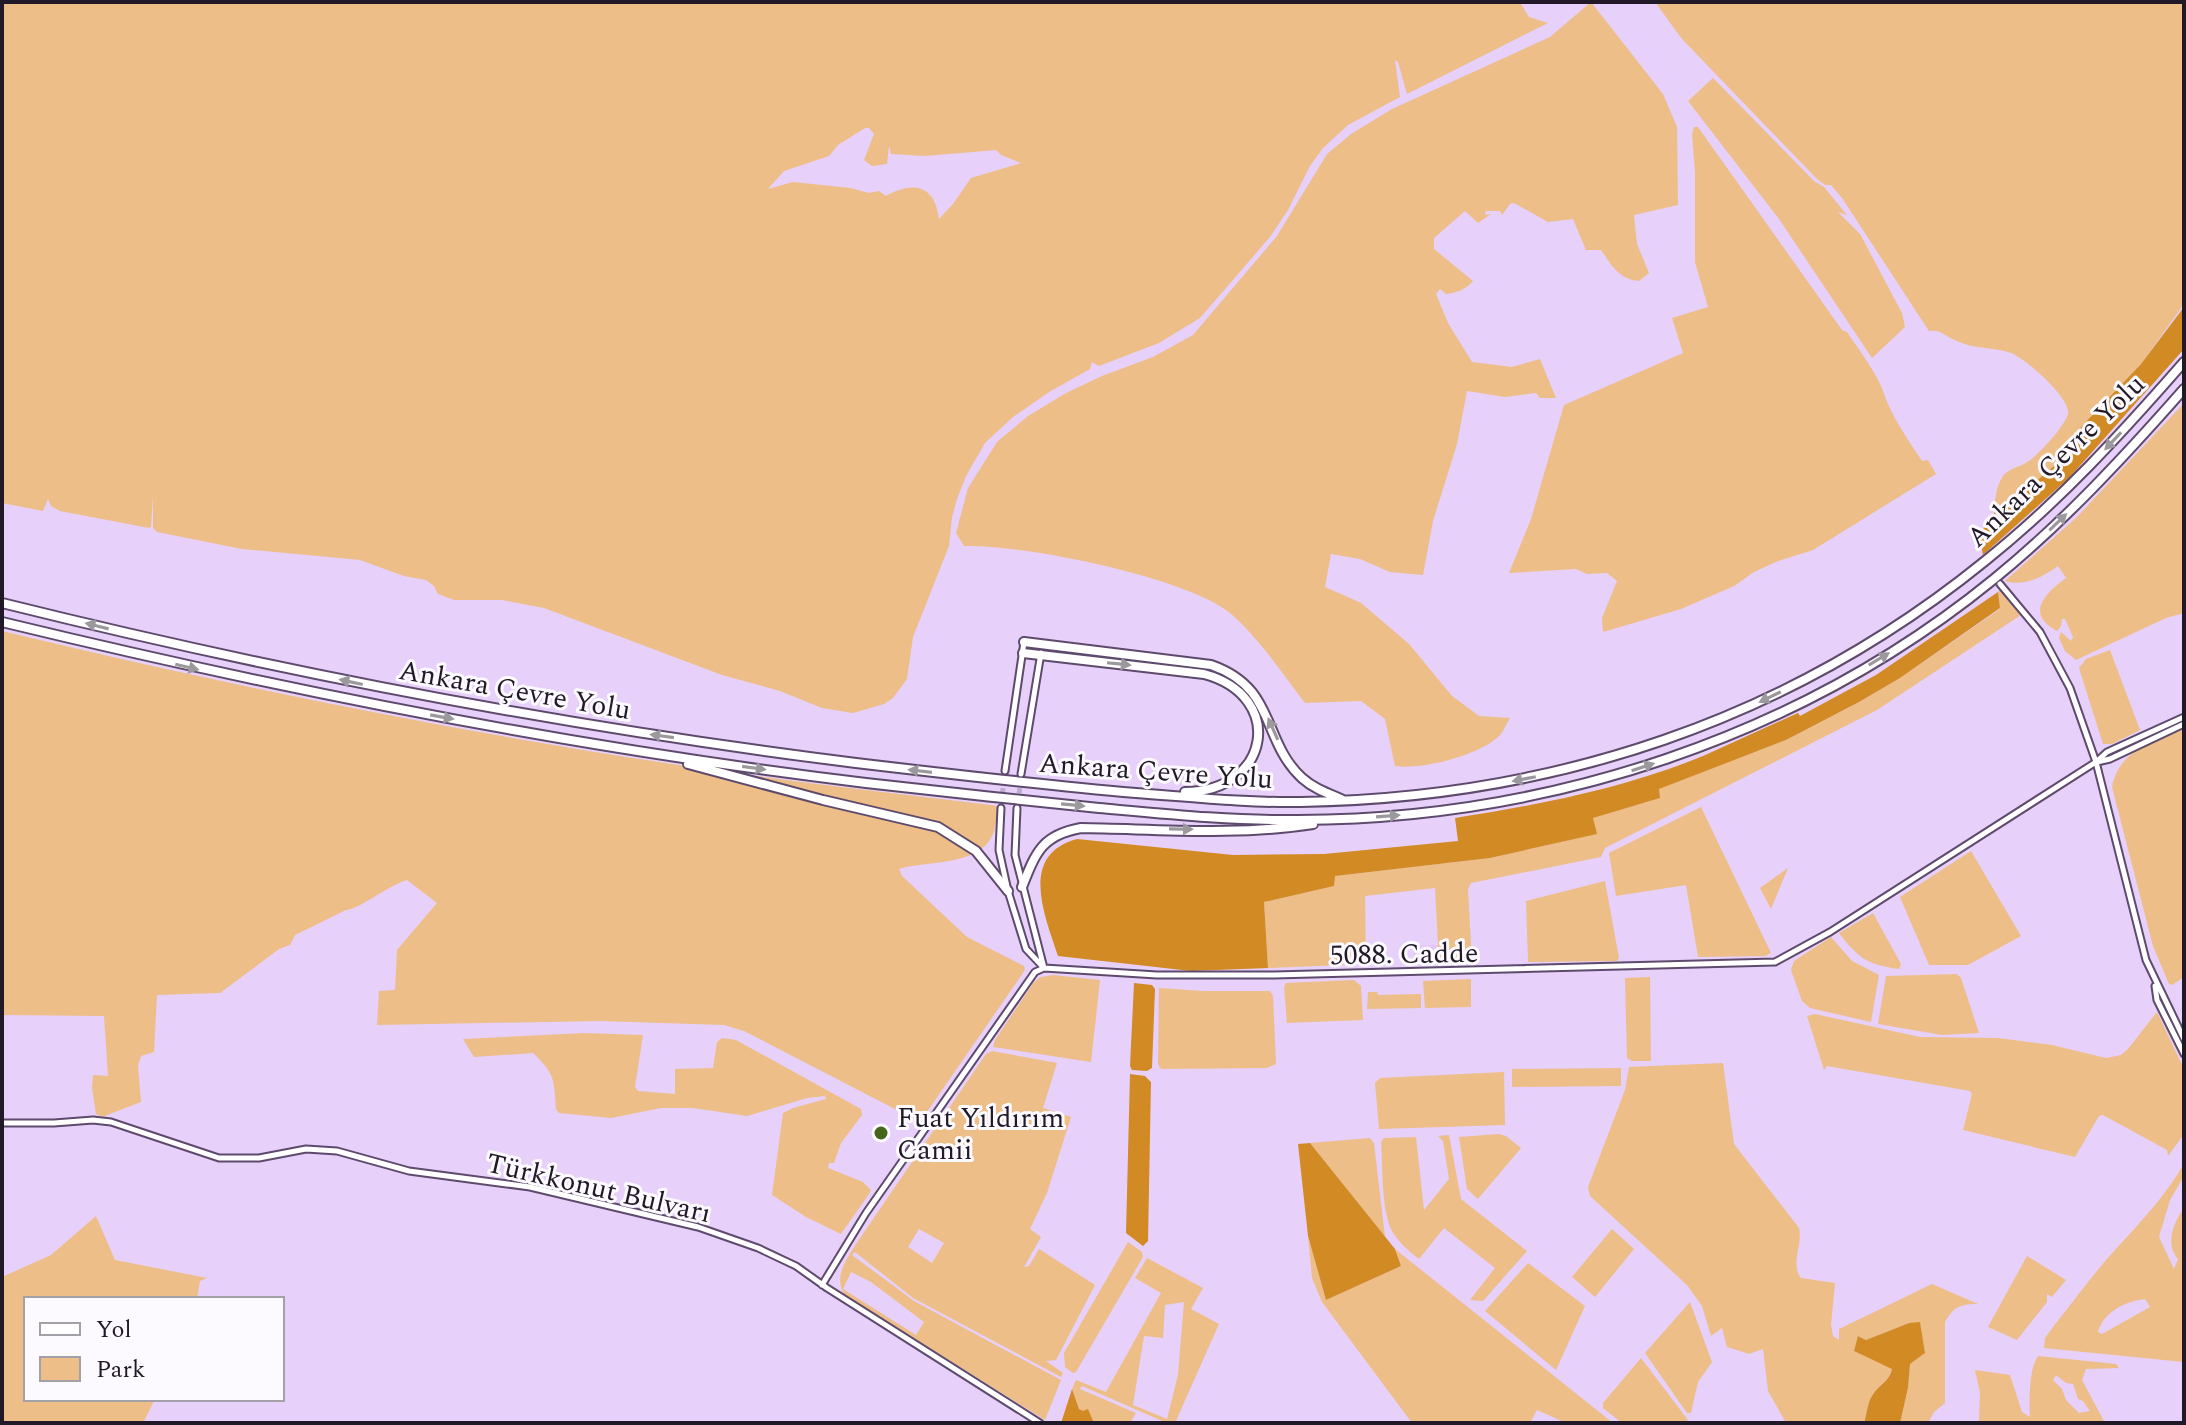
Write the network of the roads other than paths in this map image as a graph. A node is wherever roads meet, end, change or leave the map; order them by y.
1 (2184, 362) edge
2 (2184, 389) edge
3 (2000, 584) dead end
4 (2, 603) edge
5 (2, 622) edge
6 (1024, 642) joint
7 (1043, 643) junction
8 (1023, 653) junction
9 (1041, 656) junction
10 (2184, 717) edge
11 (2184, 724) edge
12 (649, 753) junction
13 (2096, 762) junction
14 (1005, 771) tunnel mouth
15 (1021, 774) tunnel mouth
16 (1133, 792) junction
17 (1344, 800) junction
18 (1001, 808) tunnel mouth
19 (1017, 808) tunnel mouth
20 (1350, 819) junction
21 (1022, 887) junction
22 (1008, 891) junction
23 (1044, 968) junction
24 (2154, 981) junction
25 (2164, 996) junction
26 (2157, 1000) junction
27 (2184, 1039) edge
28 (2184, 1054) edge
29 (2, 1123) edge
30 (822, 1285) junction
31 (1040, 1423) edge

1 -> 17 highway, Ankara Çevre Yolu
20 -> 2 highway, Ankara Çevre Yolu
3 - 13 street
16 -> 4 highway, Ankara Çevre Yolu
5 -> 12 highway, Ankara Çevre Yolu
6 - 7 highway
6 - 8 street
7 - 9 street
17 -> 7 highway
8 - 9 highway
8 - 14 street
9 - 15 street
9 -> 16 highway
10 - 13 street, 5088. Cadde
11 - 13 street, 5088. Cadde
12 -> 20 highway, Ankara Çevre Yolu
12 - 22 highway
13 - 23 street, 5088. Cadde
13 - 24 street
16 - 17 highway, Ankara Çevre Yolu
18 - 22 street
19 - 21 street
21 -> 20 highway
21 - 23 street
22 - 23 street
23 - 30 street
24 - 25 street
24 - 26 street
25 - 26 street
25 - 27 street
26 - 28 street
29 - 30 street, Türkkonut Bulvarı
30 - 31 street, Türkkonut Bulvarı

